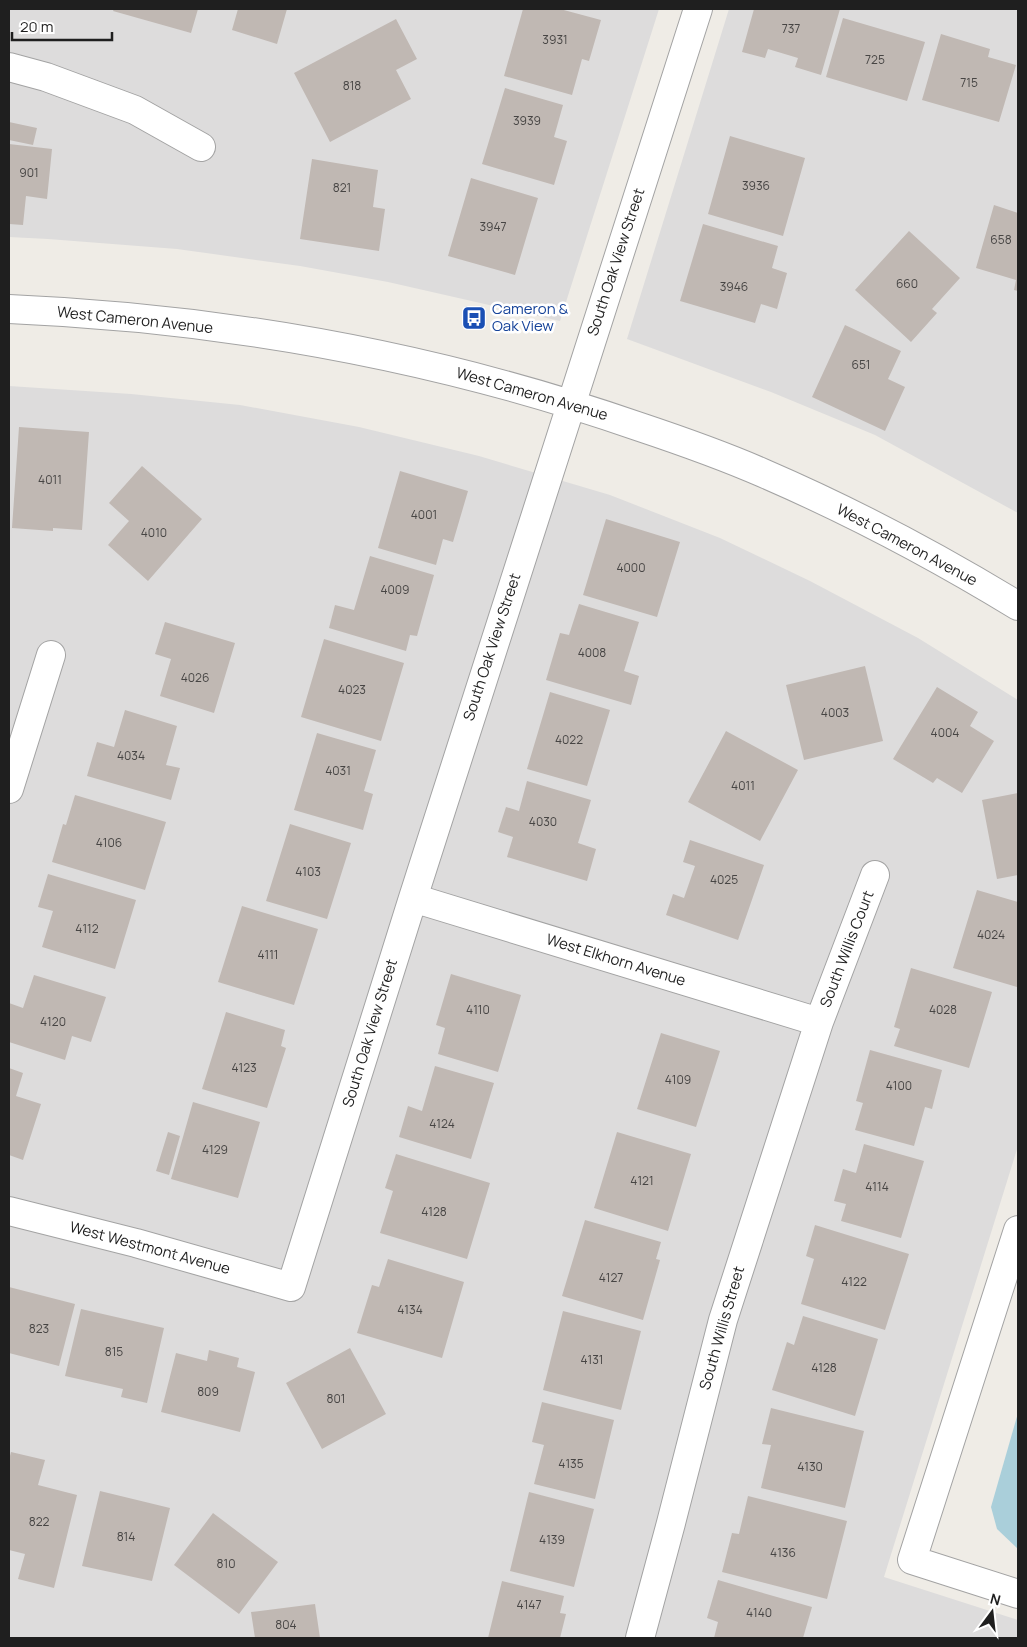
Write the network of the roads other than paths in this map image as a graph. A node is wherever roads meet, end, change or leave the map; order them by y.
1 (698, 9) edge
2 (9, 67) edge
3 (201, 147) dead end
4 (9, 309) edge
5 (571, 403) junction
6 (1018, 606) edge
7 (51, 654) dead end
8 (9, 790) edge
9 (875, 875) dead end
10 (412, 898) junction
11 (820, 1022) junction
12 (9, 1211) edge
13 (1018, 1230) edge
14 (291, 1287) joint
15 (1018, 1594) edge
16 (640, 1638) edge

1 - 5 street, South Oak View Street
2 - 3 street
4 - 5 street, West Cameron Avenue
5 - 6 street, West Cameron Avenue
5 - 10 street, South Oak View Street
7 - 8 street
9 - 11 street, South Willis Court
10 - 11 street, West Elkhorn Avenue
10 - 14 street, South Oak View Street
11 - 16 street, South Willis Street
12 - 14 street, West Westmont Avenue
13 - 15 street

